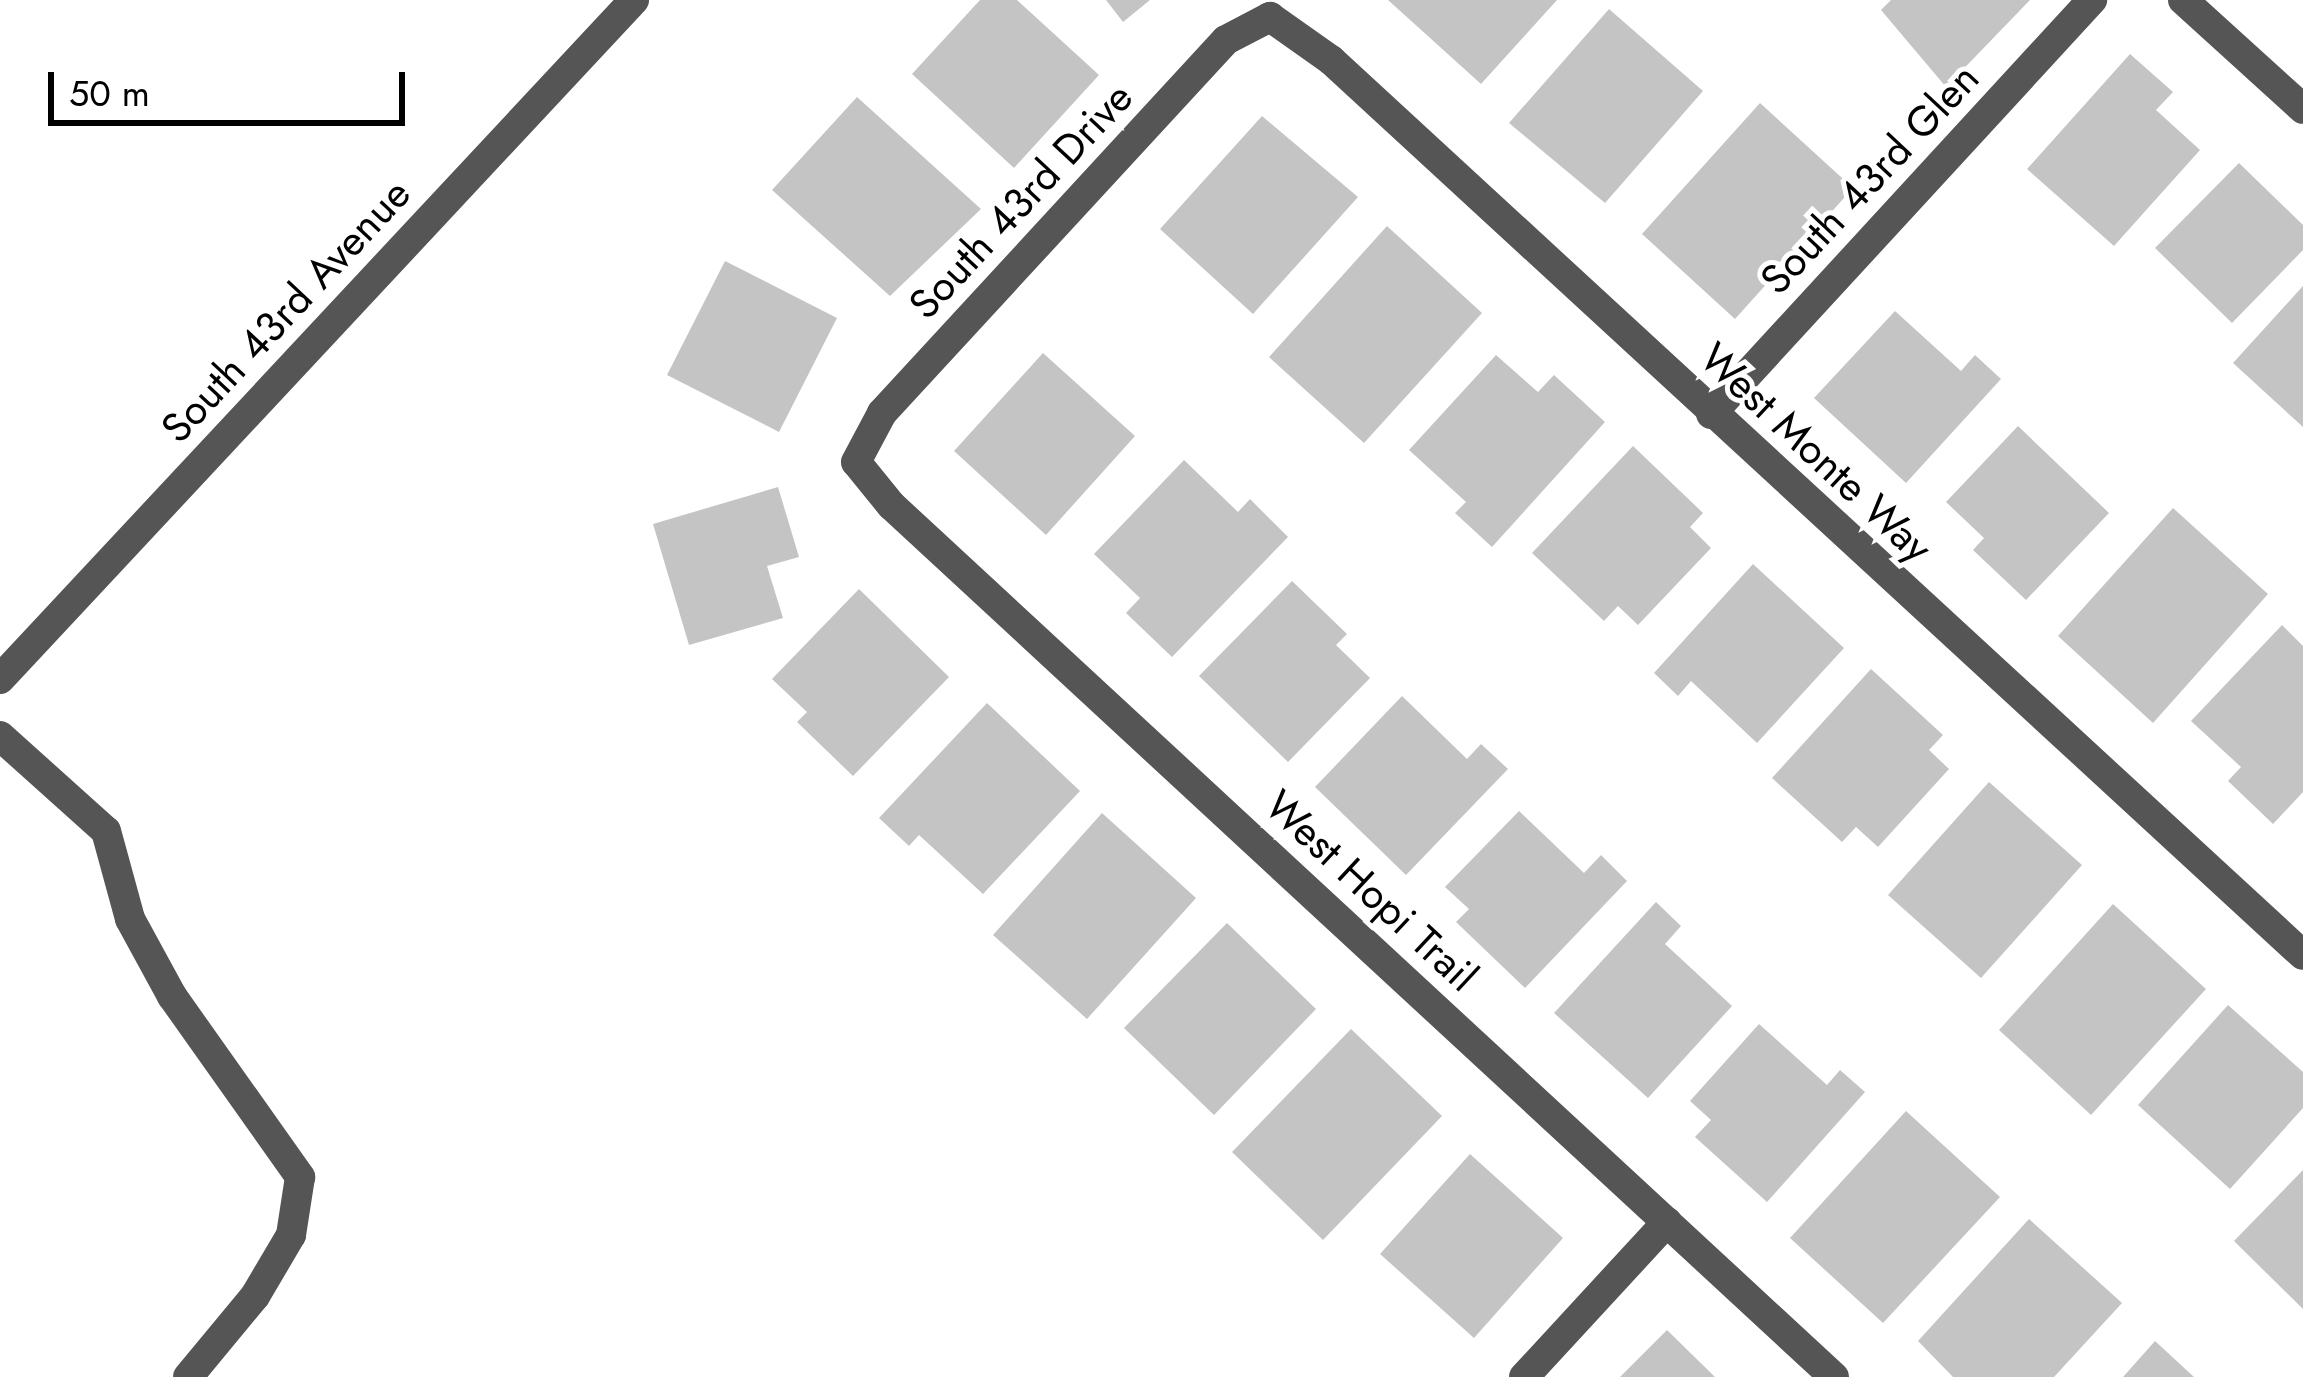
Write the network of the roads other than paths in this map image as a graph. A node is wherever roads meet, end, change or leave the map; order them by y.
1 (634, 0) edge
2 (2092, 0) edge
3 (2183, 0) edge
4 (1270, 17) joint
5 (2303, 110) edge
6 (1711, 414) junction
7 (856, 462) joint
8 (0, 679) edge
9 (0, 736) edge
10 (2303, 955) edge
11 (1667, 1222) junction
12 (188, 1377) edge
13 (1524, 1377) edge
14 (1834, 1377) edge

1 - 8 street, South 43rd Avenue
2 - 6 street, South 43rd Glen
3 - 5 street
4 - 6 street, West Monte Way
4 - 7 street, South 43rd Drive
6 - 10 street, West Monte Way
7 - 11 street, West Hopi Trail
9 - 12 street
11 - 13 street
11 - 14 street, West Hopi Trail

